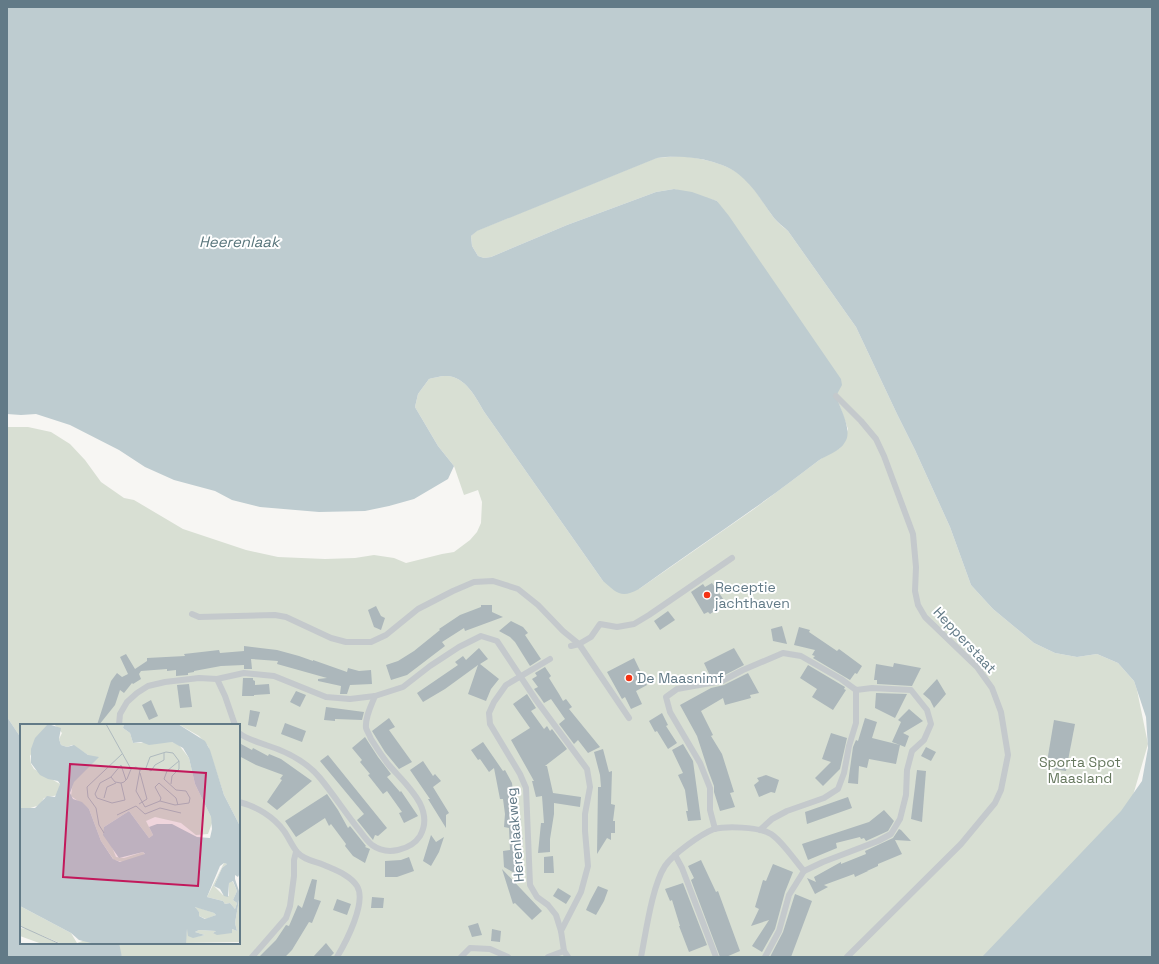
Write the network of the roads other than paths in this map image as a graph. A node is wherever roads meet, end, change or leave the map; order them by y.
1 (836, 396) dead end
2 (732, 558) dead end
3 (192, 614) dead end
4 (579, 644) junction
5 (571, 646) dead end
6 (550, 659) dead end
7 (521, 677) junction
8 (216, 679) junction
9 (856, 690) junction
10 (375, 696) junction
11 (629, 718) dead end
12 (119, 724) edge
13 (234, 724) edge
14 (240, 734) edge
15 (240, 802) edge
16 (715, 829) junction
17 (760, 830) junction
18 (296, 852) junction
19 (675, 855) junction
20 (804, 871) junction
21 (562, 930) junction
22 (566, 954) edge
23 (252, 957) edge
24 (337, 957) edge
25 (461, 957) edge
26 (508, 957) edge
27 (548, 957) edge
28 (641, 957) edge
29 (716, 957) edge
30 (765, 957) edge
31 (847, 957) edge

1 - 31 lane, Hepperstaat
2 - 4 lane
3 - 4 lane
4 - 5 lane
4 - 11 lane
6 - 7 lane, Herenlaakweg
7 - 10 lane
7 - 21 lane
7 - 21 lane, Herenlaakweg
8 - 10 lane
8 - 12 lane
8 - 13 lane
9 - 16 lane
9 - 17 lane
9 - 20 lane
10 - 14 lane
15 - 18 lane
16 - 17 lane
16 - 19 lane
17 - 20 lane
18 - 23 lane
18 - 24 lane
19 - 28 lane
19 - 29 lane
20 - 30 lane
21 - 22 lane, Herenlaakweg
22 - 27 lane
25 - 26 lane

